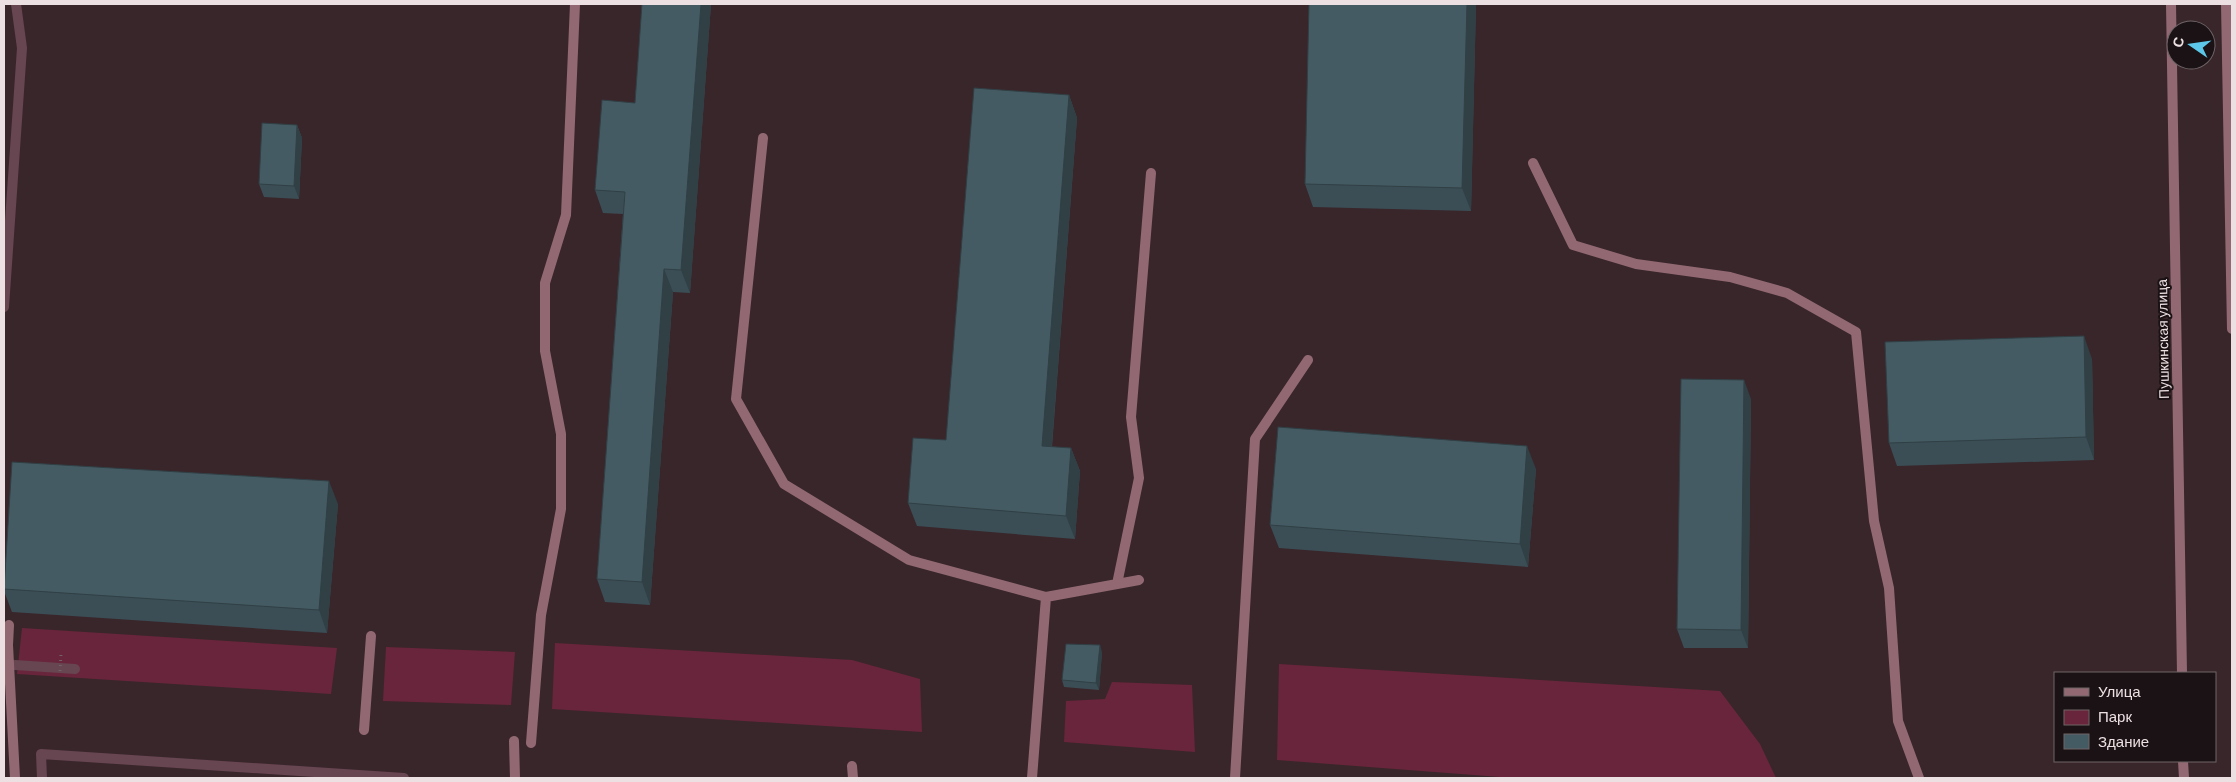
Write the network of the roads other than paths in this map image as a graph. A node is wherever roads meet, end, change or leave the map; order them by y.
1 (575, 4) edge
2 (2171, 4) edge
3 (2226, 4) edge
4 (763, 138) dead end
5 (1533, 163) dead end
6 (1151, 173) dead end
7 (2232, 329) edge
8 (1308, 360) dead end
9 (1139, 580) dead end
10 (1117, 584) junction
11 (1046, 597) junction
12 (9, 625) dead end
13 (371, 636) dead end
14 (2182, 672) edge
15 (364, 730) dead end
16 (514, 741) dead end
17 (531, 743) dead end
18 (2183, 762) edge
19 (852, 766) dead end
20 (16, 778) edge
21 (515, 778) edge
22 (853, 778) edge
23 (1032, 778) edge
24 (1236, 778) edge
25 (1919, 778) edge
26 (2184, 778) edge

1 - 17 street
2 - 14 street, Пушкинская улица
3 - 7 street
4 - 11 street
5 - 25 street
6 - 10 street
8 - 24 street
9 - 10 street
10 - 11 street
11 - 23 street
12 - 20 street
13 - 15 street
16 - 21 street
18 - 26 street
19 - 22 street

